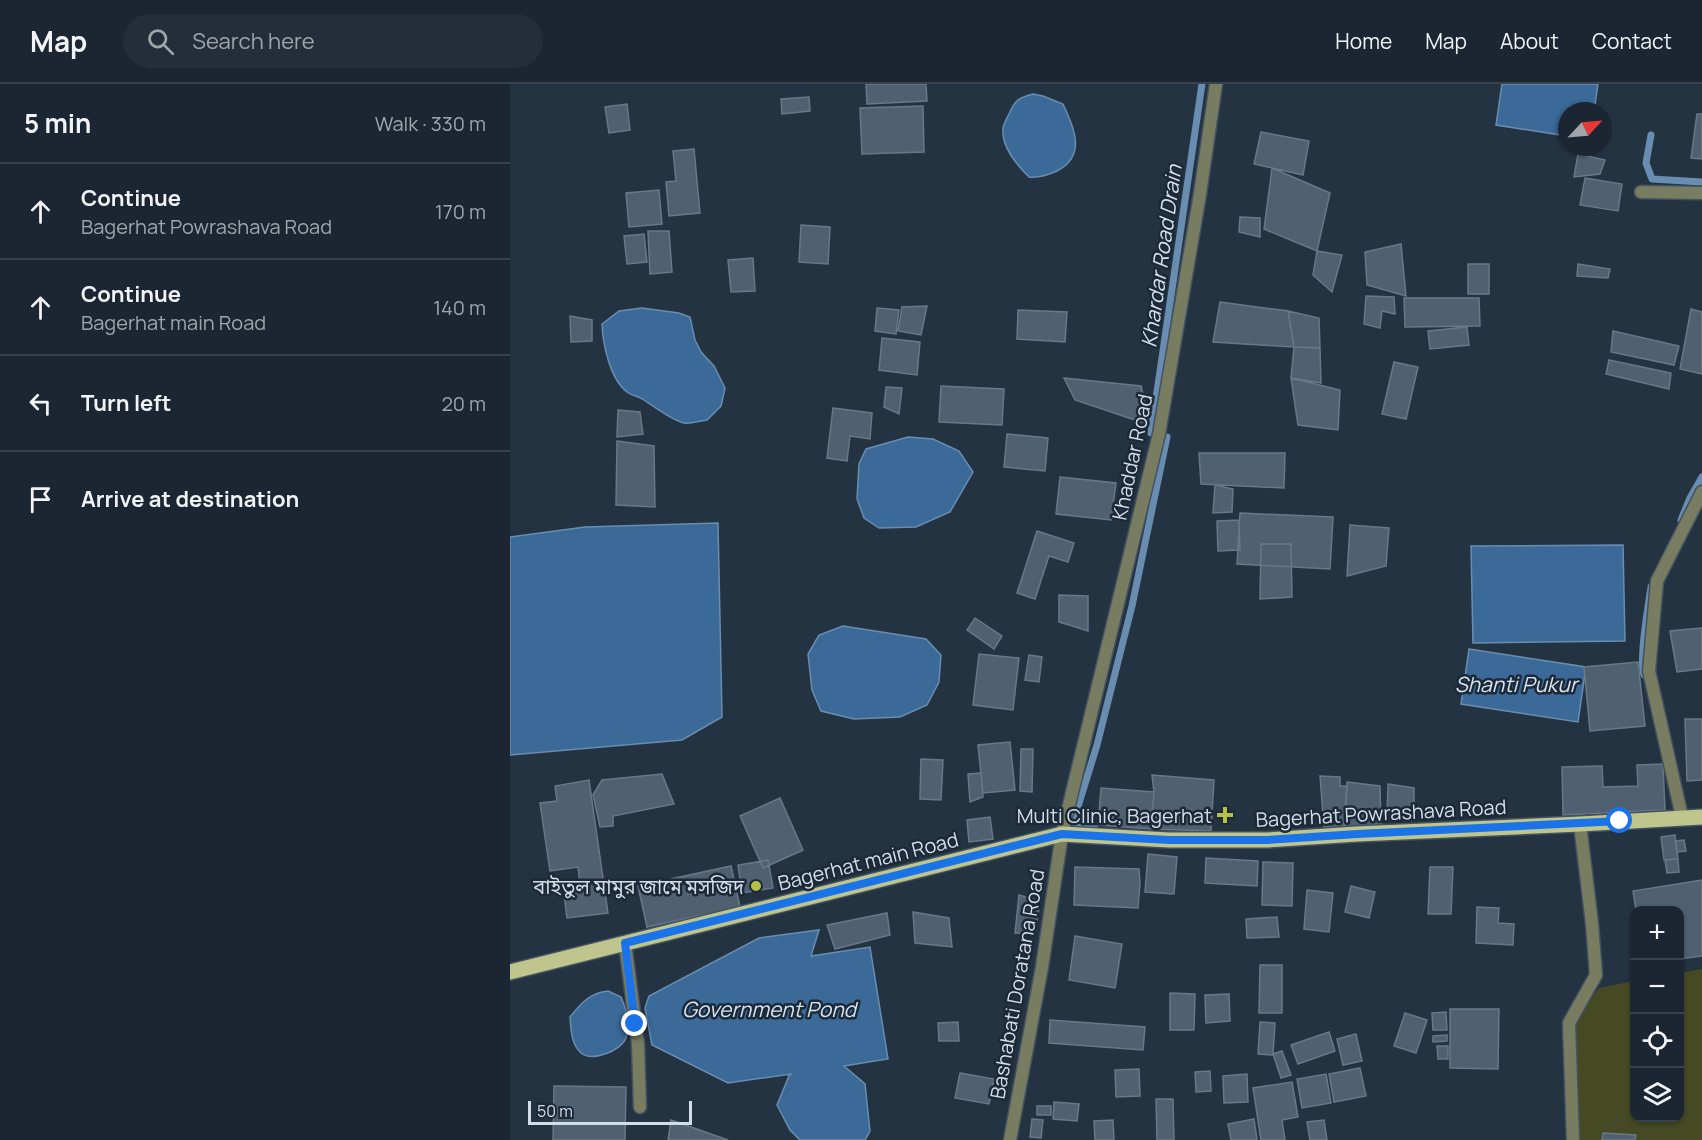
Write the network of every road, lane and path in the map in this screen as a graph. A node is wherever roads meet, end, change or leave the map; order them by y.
1 (1216, 84) edge
2 (1641, 192) dead end
3 (1702, 194) edge
4 (1702, 492) edge
5 (1682, 817) junction
6 (1702, 817) edge
7 (1580, 824) junction
8 (1062, 834) junction
9 (625, 943) junction
10 (510, 972) edge
11 (640, 1107) dead end
12 (1010, 1140) edge
13 (1573, 1140) edge

1 - 8 street, Khaddar Road
2 - 3 street
4 - 5 street
5 - 6 main road, Bagerhat Powrashava Road
5 - 7 main road, Bagerhat Powrashava Road
7 - 8 main road, Bagerhat Powrashava Road
7 - 13 street
8 - 9 main road, Bagerhat main Road
8 - 12 street, Bashabati Doratana Road
9 - 10 main road, Bagerhat main Road
9 - 11 street

